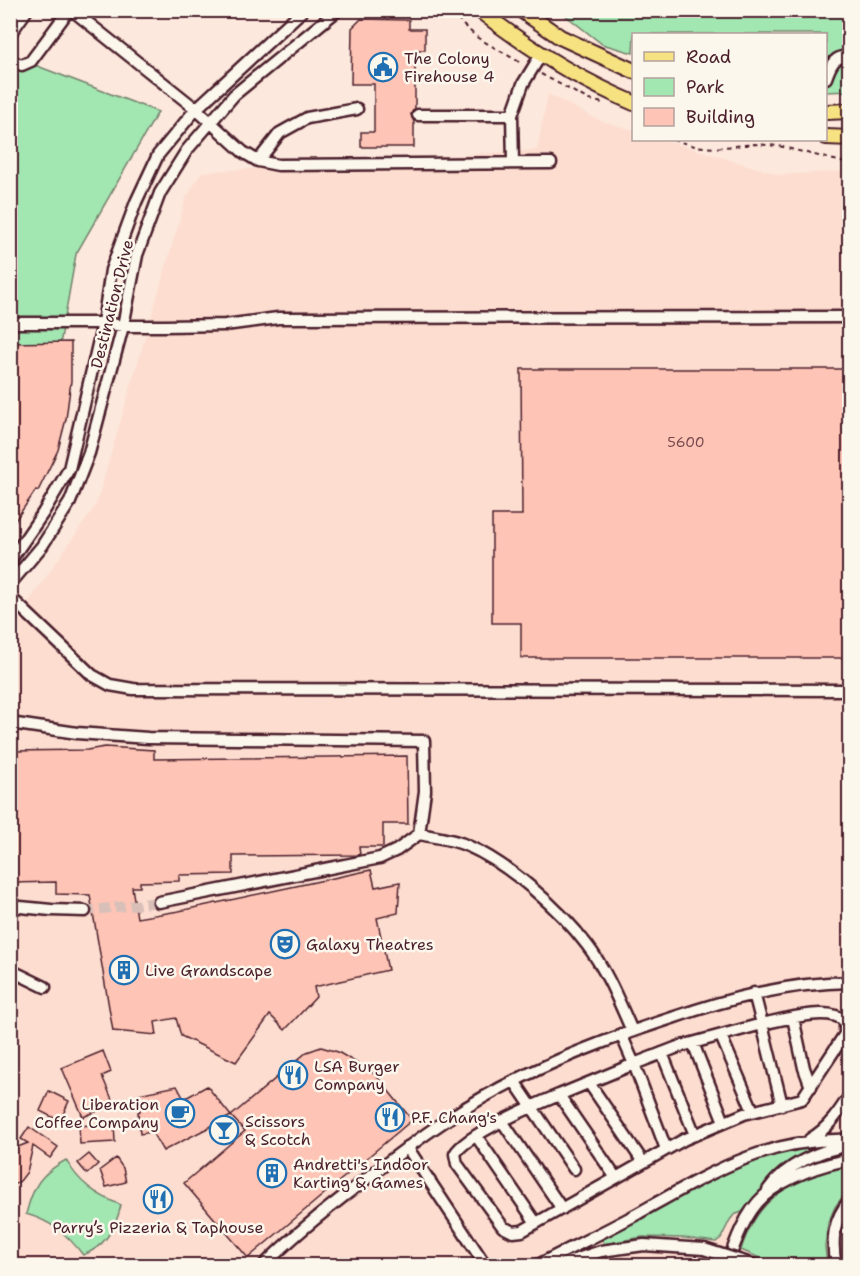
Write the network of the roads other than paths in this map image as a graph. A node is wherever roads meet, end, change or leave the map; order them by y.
1 (27, 10) edge
2 (71, 10) edge
3 (303, 10) edge
4 (338, 10) edge
5 (479, 10) edge
6 (521, 10) edge
7 (10, 34) edge
8 (542, 53) junction
9 (849, 56) edge
10 (10, 61) edge
11 (632, 71) edge
12 (827, 73) edge
13 (632, 103) edge
14 (196, 109) junction
15 (357, 109) dead end
16 (849, 111) edge
17 (827, 112) edge
18 (418, 115) dead end
19 (512, 115) junction
20 (211, 122) junction
21 (827, 137) edge
22 (849, 138) edge
23 (258, 161) junction
24 (513, 163) junction
25 (551, 163) dead end
26 (849, 317) edge
27 (10, 323) edge
28 (103, 323) junction
29 (123, 326) junction
30 (10, 561) edge
31 (10, 584) edge
32 (10, 597) edge
33 (849, 690) edge
34 (10, 723) edge
35 (418, 834) junction
36 (159, 902) tunnel mouth
37 (10, 906) edge
38 (85, 911) tunnel mouth
39 (10, 970) edge
40 (849, 982) edge
41 (45, 987) dead end
42 (754, 993) junction
43 (793, 1018) junction
44 (762, 1024) junction
45 (627, 1033) junction
46 (721, 1036) junction
47 (693, 1043) junction
48 (662, 1053) junction
49 (634, 1064) junction
50 (514, 1081) junction
51 (589, 1083) junction
52 (811, 1087) junction
53 (559, 1095) junction
54 (849, 1095) edge
55 (782, 1106) junction
56 (530, 1107) junction
57 (849, 1107) edge
58 (753, 1111) junction
59 (849, 1113) edge
60 (502, 1120) junction
61 (724, 1122) junction
62 (695, 1135) junction
63 (477, 1137) junction
64 (806, 1142) junction
65 (849, 1142) edge
66 (407, 1147) junction
67 (666, 1149) junction
68 (849, 1160) edge
69 (643, 1162) junction
70 (574, 1169) dead end
71 (616, 1178) junction
72 (765, 1196) junction
73 (849, 1200) edge
74 (562, 1209) junction
75 (536, 1223) junction
76 (263, 1266) edge
77 (486, 1266) edge
78 (536, 1266) edge
79 (557, 1266) edge
80 (728, 1266) edge
81 (757, 1266) edge
82 (836, 1266) edge

1 - 7 street
2 - 10 street
2 - 14 street
3 - 14 street, Destination Drive
4 - 20 street, Destination Drive
5 - 8 main road
6 - 11 main road
8 - 13 main road
8 - 19 street
9 - 12 street
14 - 20 street
14 - 28 street, Destination Drive
15 - 23 street
16 - 17 main road
18 - 19 street
19 - 24 street
20 - 23 street
20 - 29 street, Destination Drive
21 - 22 main road
23 - 24 street
24 - 25 street
26 - 29 street
27 - 28 street
28 - 29 street
28 - 30 street, Destination Drive
29 - 31 street, Destination Drive
32 - 33 street
34 - 35 street
35 - 36 street
35 - 45 street
37 - 38 street
39 - 41 street
40 - 42 street
42 - 44 street
42 - 45 street
43 - 44 street
43 - 52 street
43 - 52 street
44 - 46 street
44 - 55 street
45 - 49 street
45 - 50 street
46 - 47 street
46 - 58 street
47 - 48 street
47 - 61 street
48 - 49 street
48 - 62 street
49 - 51 street
49 - 67 street
50 - 56 street
50 - 66 street
51 - 53 street
51 - 69 street
52 - 55 street
53 - 56 street
53 - 71 street
54 - 64 street
55 - 58 street
56 - 60 street
56 - 70 street
57 - 59 street
58 - 61 street
60 - 63 street
60 - 74 street
61 - 62 street
62 - 67 street
63 - 75 street
63 - 75 street
64 - 65 street
64 - 78 street
65 - 72 street
66 - 76 street
66 - 77 street
67 - 69 street
68 - 72 street
69 - 71 street
71 - 74 street
72 - 80 street
73 - 82 street
74 - 75 street
79 - 81 street, bridge

